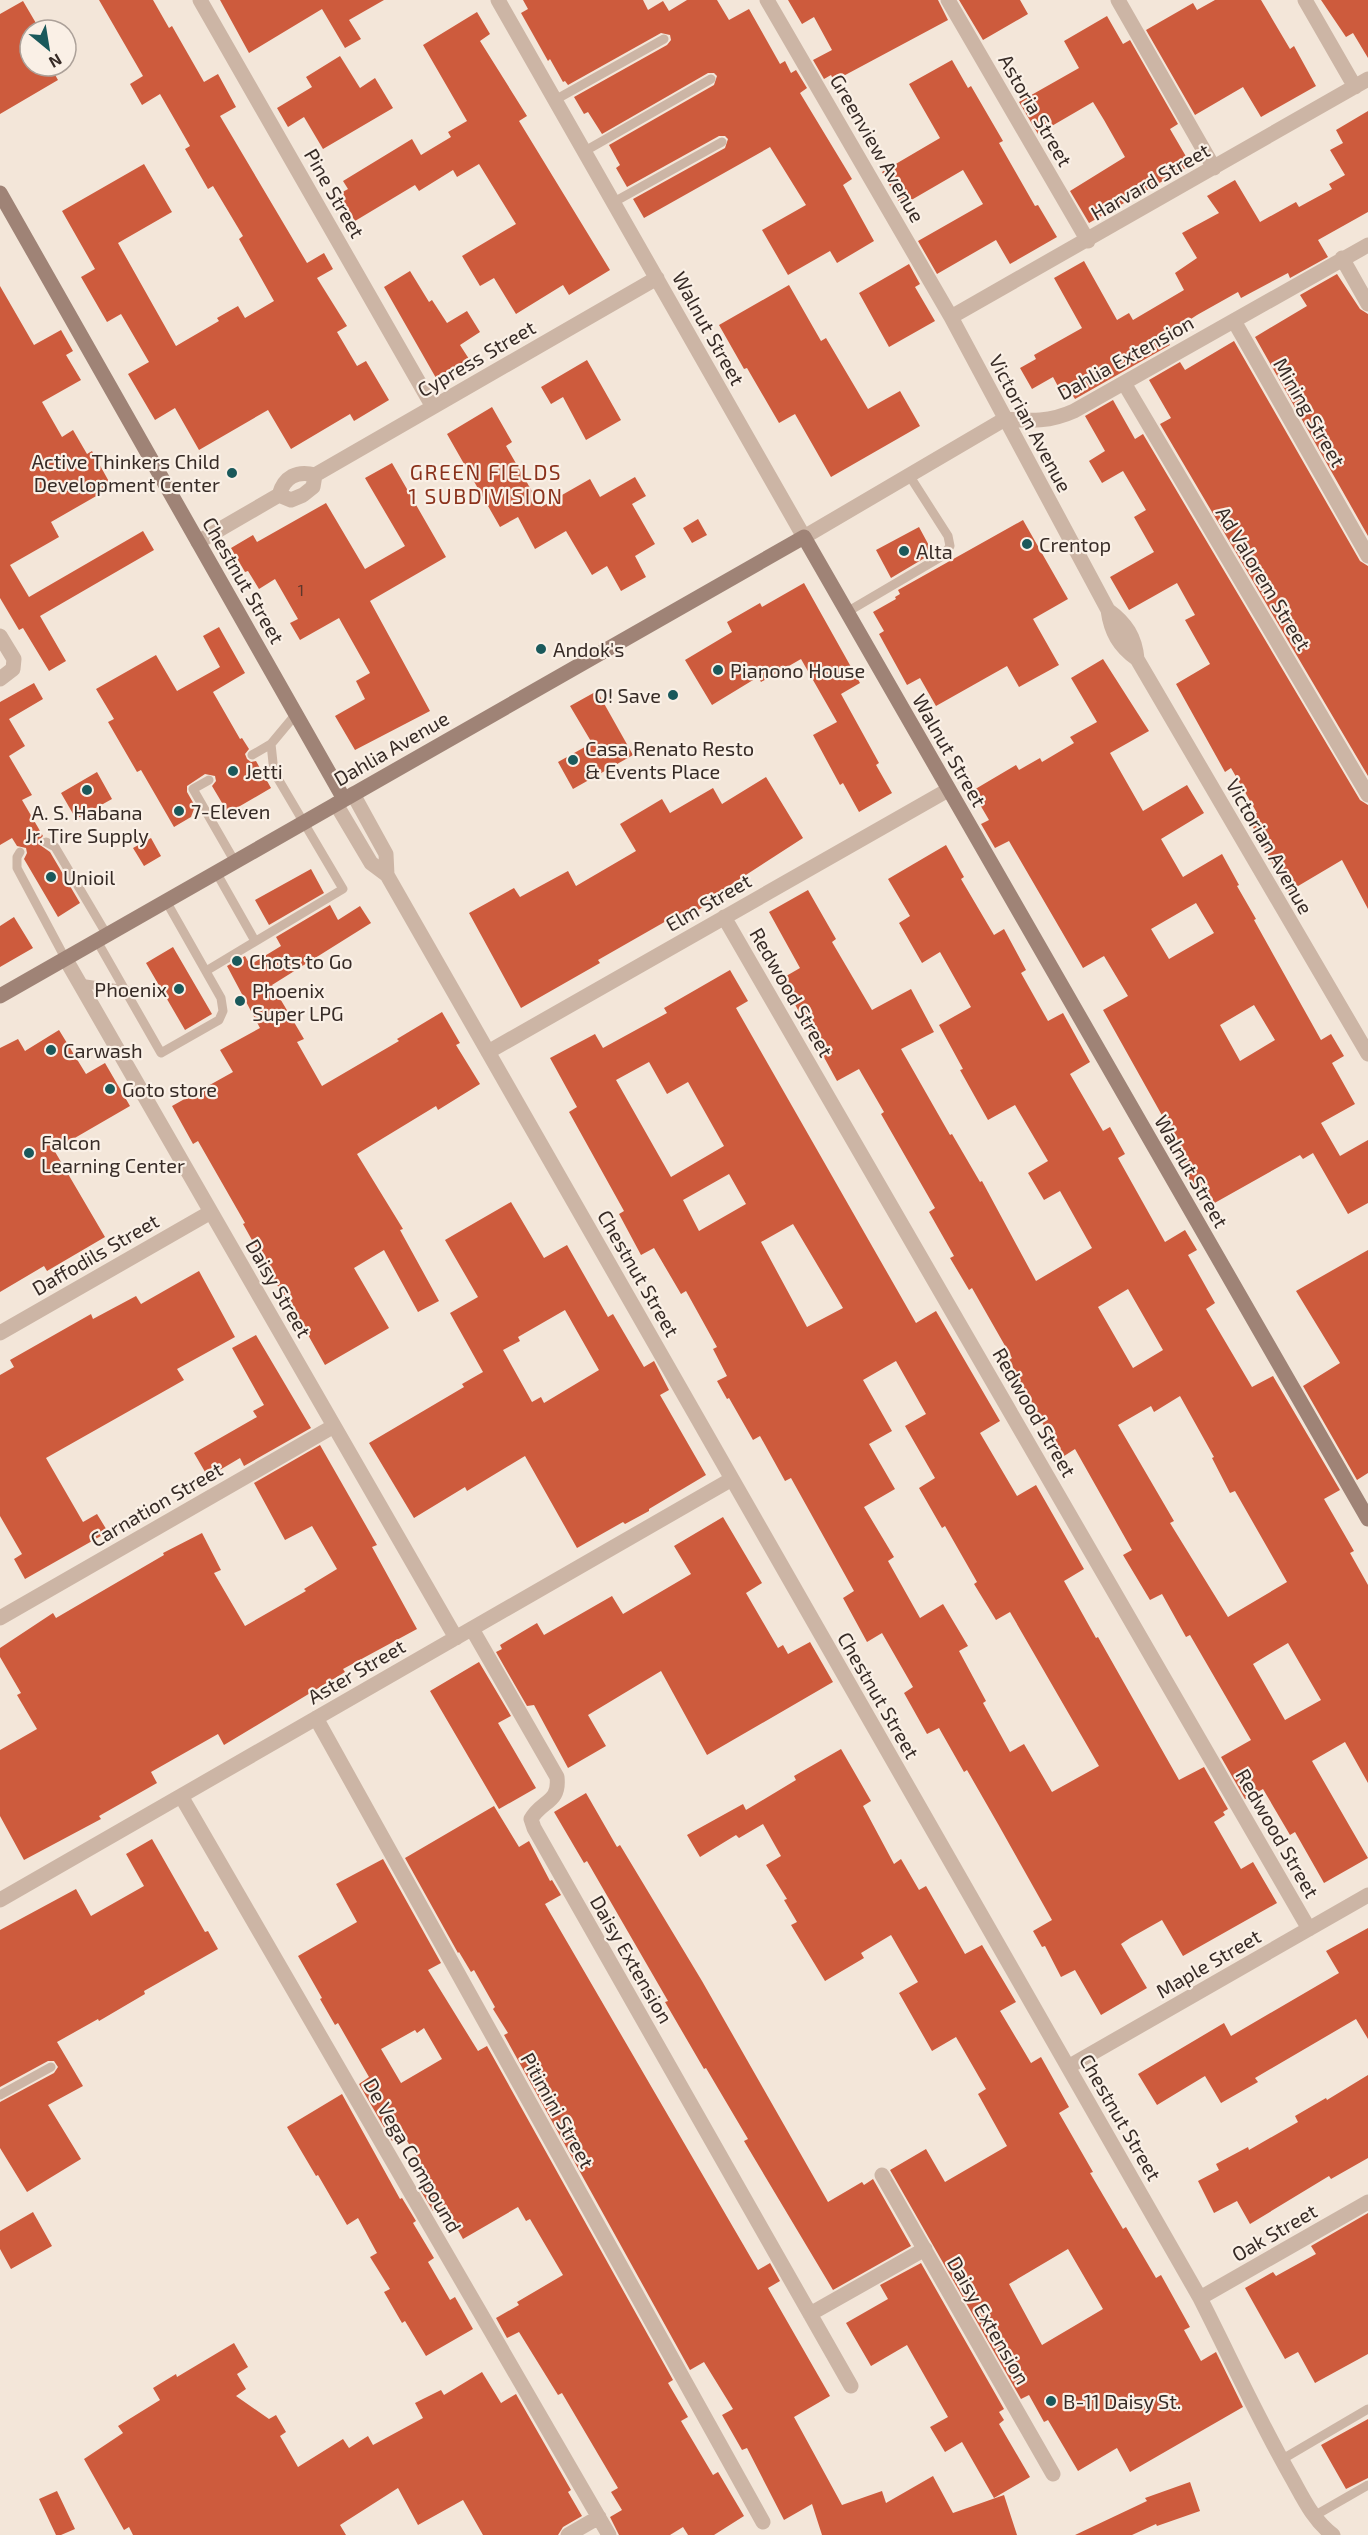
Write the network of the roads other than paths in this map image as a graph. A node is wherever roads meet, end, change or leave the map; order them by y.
1 (200, 0) edge
2 (498, 0) edge
3 (768, 0) edge
4 (948, 0) edge
5 (1118, 0) edge
6 (1305, 0) edge
7 (664, 39) dead end
8 (711, 79) dead end
9 (1361, 83) edge
10 (555, 100) junction
11 (722, 142) dead end
12 (585, 151) junction
13 (1214, 168) junction
14 (0, 193) edge
15 (614, 202) junction
16 (1088, 241) junction
17 (1368, 245) edge
18 (1342, 258) junction
19 (657, 278) junction
20 (1368, 304) edge
21 (951, 317) junction
22 (1234, 321) junction
23 (1124, 383) junction
24 (433, 407) junction
25 (1005, 419) junction
26 (315, 475) junction
27 (909, 475) junction
28 (279, 495) junction
29 (804, 537) junction
30 (198, 542) junction
31 (1368, 556) edge
32 (847, 612) junction
33 (0, 636) edge
34 (0, 679) edge
35 (296, 714) junction
36 (271, 744) junction
37 (252, 755) dead end
38 (209, 780) dead end
39 (948, 790) junction
40 (1368, 795) edge
41 (344, 799) junction
42 (304, 822) junction
43 (46, 842) dead end
44 (20, 852) dead end
45 (235, 862) junction
46 (216, 872) junction
47 (166, 901) junction
48 (724, 917) junction
49 (102, 938) junction
50 (255, 941) junction
51 (65, 958) junction
52 (206, 971) junction
53 (79, 983) junction
54 (126, 990) junction
55 (0, 996) edge
56 (488, 1052) junction
57 (1368, 1054) edge
58 (211, 1212) junction
59 (0, 1333) edge
60 (334, 1426) junction
61 (732, 1479) junction
62 (1368, 1519) edge
63 (0, 1618) edge
64 (472, 1629) junction
65 (456, 1638) junction
66 (316, 1718) junction
67 (181, 1796) junction
68 (1368, 1895) edge
69 (0, 1900) edge
70 (1309, 1929) junction
71 (51, 2067) dead end
72 (1068, 2067) junction
73 (0, 2095) edge
74 (882, 2175) dead end
75 (1368, 2202) edge
76 (925, 2249) junction
77 (1200, 2298) junction
78 (810, 2314) junction
79 (851, 2386) dead end
80 (1368, 2409) edge
81 (1281, 2460) junction
82 (1053, 2474) dead end
83 (1368, 2485) edge
84 (1314, 2516) junction
85 (598, 2517) junction
86 (763, 2522) dead end
87 (568, 2535) edge
88 (609, 2535) edge
89 (1333, 2535) edge

1 - 24 street, Pine Street
2 - 10 street, Walnut Street
3 - 21 street, Greenview Avenue
4 - 16 street, Astoria Street
5 - 13 street
6 - 9 street
7 - 10 lane
8 - 12 lane
9 - 13 street, Harvard Street
10 - 12 street, Walnut Street
11 - 15 lane
12 - 15 street, Walnut Street
13 - 16 street, Harvard Street
14 - 30 street, Chestnut Street
15 - 19 street, Walnut Street
16 - 21 street, Harvard Street
17 - 18 street, Dahlia Extension
18 - 20 street
18 - 22 street, Dahlia Extension
19 - 24 street, Cypress Street
19 - 29 street, Walnut Street
21 - 25 street, Victorian Avenue
22 - 23 street, Dahlia Extension
22 - 31 street, Mining Street
23 - 25 street, Dahlia Extension
23 - 40 street, Ad Valorem Street
24 - 26 street, Cypress Street
25 - 27 street
25 - 57 street, Victorian Avenue
26 - 28 street, Cypress Street
26 - 28 street, Cypress Street
27 - 29 street
27 - 32 lane
28 - 30 street, Cypress Street
29 - 32 street, Walnut Street
29 - 41 street, Dahlia Avenue
30 - 35 street, Chestnut Street
32 - 39 street, Walnut Street
33 - 34 street
35 - 36 lane
35 - 41 street, Chestnut Street
36 - 37 lane
36 - 42 lane
38 - 45 lane
39 - 48 street, Elm Street
39 - 62 street, Walnut Street
41 - 42 street, Dahlia Avenue
41 - 56 street, Chestnut Street
42 - 45 street, Dahlia Avenue
42 - 50 lane
43 - 49 lane
44 - 51 lane
45 - 46 street, Dahlia Avenue
46 - 47 street, Dahlia Avenue
46 - 50 lane
47 - 49 street, Dahlia Avenue
47 - 52 lane
48 - 56 street, Elm Street
48 - 70 street, Redwood Street
49 - 51 street, Dahlia Avenue
49 - 54 lane
50 - 52 lane
51 - 53 street, Daisy Street
51 - 55 street, Dahlia Avenue
52 - 54 lane
53 - 54 lane
53 - 58 street, Daisy Street
56 - 61 street, Chestnut Street
58 - 59 street, Daffodils Street
58 - 60 street, Daisy Street
60 - 63 street, Carnation Street
60 - 65 street, Daisy Street
61 - 64 street, Aster Street
61 - 72 street, Chestnut Street
64 - 65 street, Aster Street
64 - 78 street, Daisy Extension
65 - 66 street, Aster Street
66 - 67 street, Aster Street
66 - 86 street, Pitimini Street
67 - 69 street, Aster Street
67 - 85 street, De Vega Compound
68 - 70 street, Maple Street
70 - 72 street, Maple Street
71 - 73 lane
72 - 77 street, Chestnut Street
74 - 76 street, Daisy Extension
75 - 77 street, Oak Street
76 - 78 street, Daisy Extension
76 - 82 street, Daisy Extension
77 - 81 street, Chestnut Street
78 - 79 street, Daisy Extension
80 - 81 lane
81 - 84 street, Chestnut Street
83 - 84 lane
84 - 89 street, Chestnut Street
85 - 87 street
85 - 88 street, De Vega Compound

